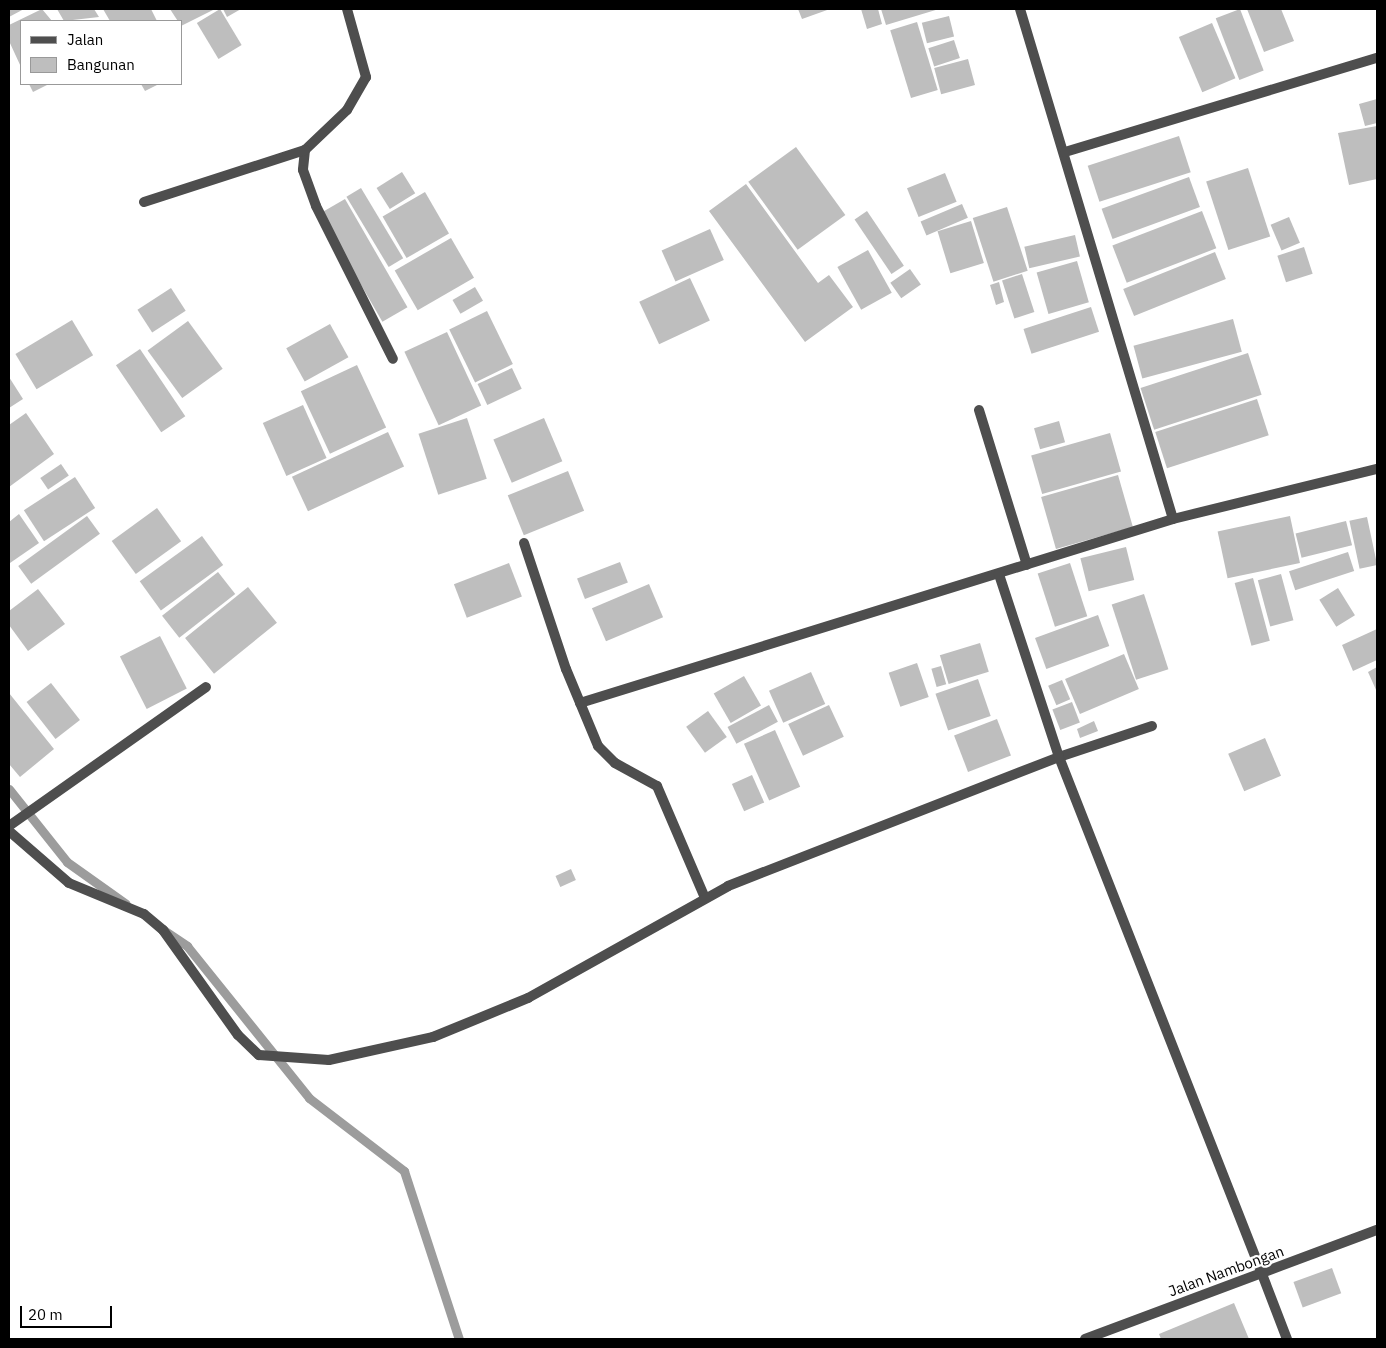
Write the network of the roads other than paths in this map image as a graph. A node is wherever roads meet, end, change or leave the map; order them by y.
1 (348, 9) edge
2 (1020, 9) edge
3 (1377, 58) edge
4 (305, 150) junction
5 (1065, 152) junction
6 (144, 202) dead end
7 (393, 359) dead end
8 (979, 410) dead end
9 (1377, 469) edge
10 (1173, 519) junction
11 (524, 543) dead end
12 (1027, 565) junction
13 (999, 574) junction
14 (206, 687) dead end
15 (580, 703) junction
16 (1152, 726) dead end
17 (1059, 757) junction
18 (9, 826) edge
19 (9, 831) edge
20 (705, 898) junction
21 (1377, 1230) edge
22 (1262, 1274) junction
23 (1085, 1339) edge
24 (1287, 1339) edge

1 - 4 street
2 - 5 street
3 - 5 street
4 - 6 street
4 - 7 street
5 - 10 street
8 - 12 street
9 - 10 street
10 - 12 street
11 - 15 street
12 - 13 street
13 - 15 street
13 - 17 street
14 - 18 street
15 - 20 street
16 - 17 street
17 - 20 street
17 - 22 street
19 - 20 street
21 - 22 street, Jalan Nambongan
22 - 23 street, Jalan Nambongan
22 - 24 street

